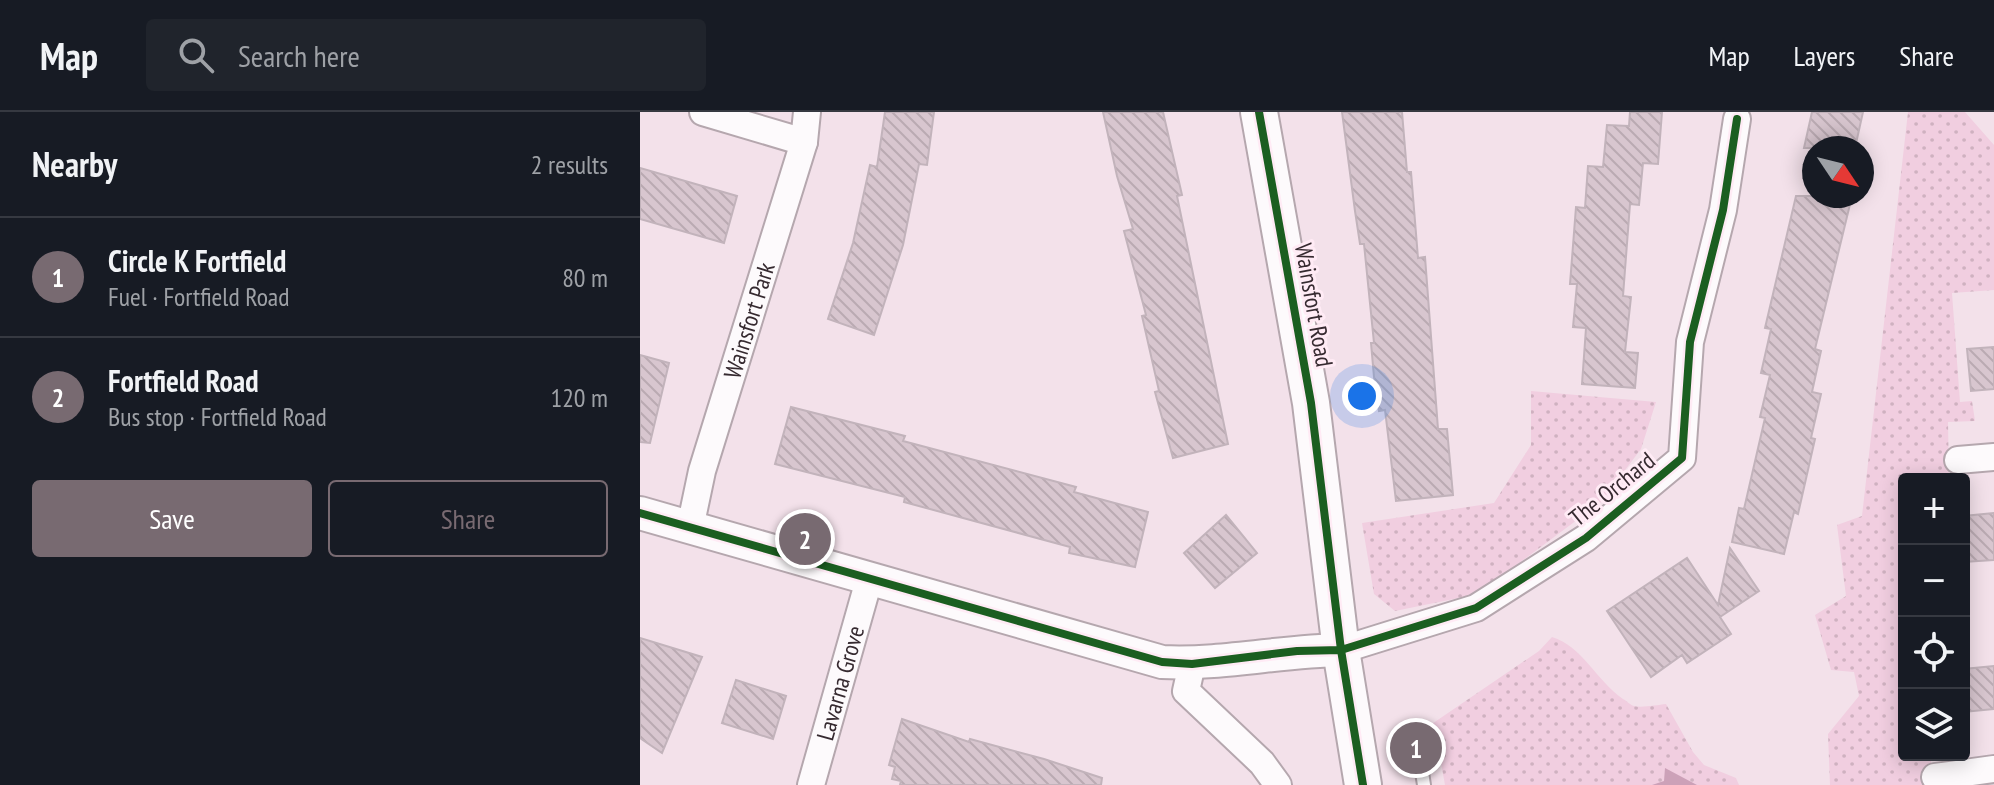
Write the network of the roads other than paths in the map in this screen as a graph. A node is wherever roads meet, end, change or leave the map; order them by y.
1 (703, 112) edge
2 (807, 112) edge
3 (1259, 112) edge
4 (1737, 119) dead end
5 (804, 142) junction
6 (1994, 457) edge
7 (1958, 460) dead end
8 (640, 513) edge
9 (690, 528) junction
10 (869, 580) junction
11 (1341, 650) junction
12 (1192, 664) junction
13 (1419, 753) dead end
14 (1994, 769) edge
15 (1935, 777) dead end
16 (811, 785) edge
17 (1278, 785) edge
18 (1363, 785) edge
19 (1424, 785) edge

1 - 5 street
2 - 5 street, Wainsfort Park
3 - 11 main road, Wainsfort Road
4 - 11 street, The Orchard
5 - 9 street, Wainsfort Park
6 - 7 street
8 - 9 street
9 - 10 street
10 - 12 street
10 - 16 street, Lavarna Grove
11 - 12 street
11 - 18 main road, Wainsfort Road
12 - 17 street
13 - 19 lane
14 - 15 street

